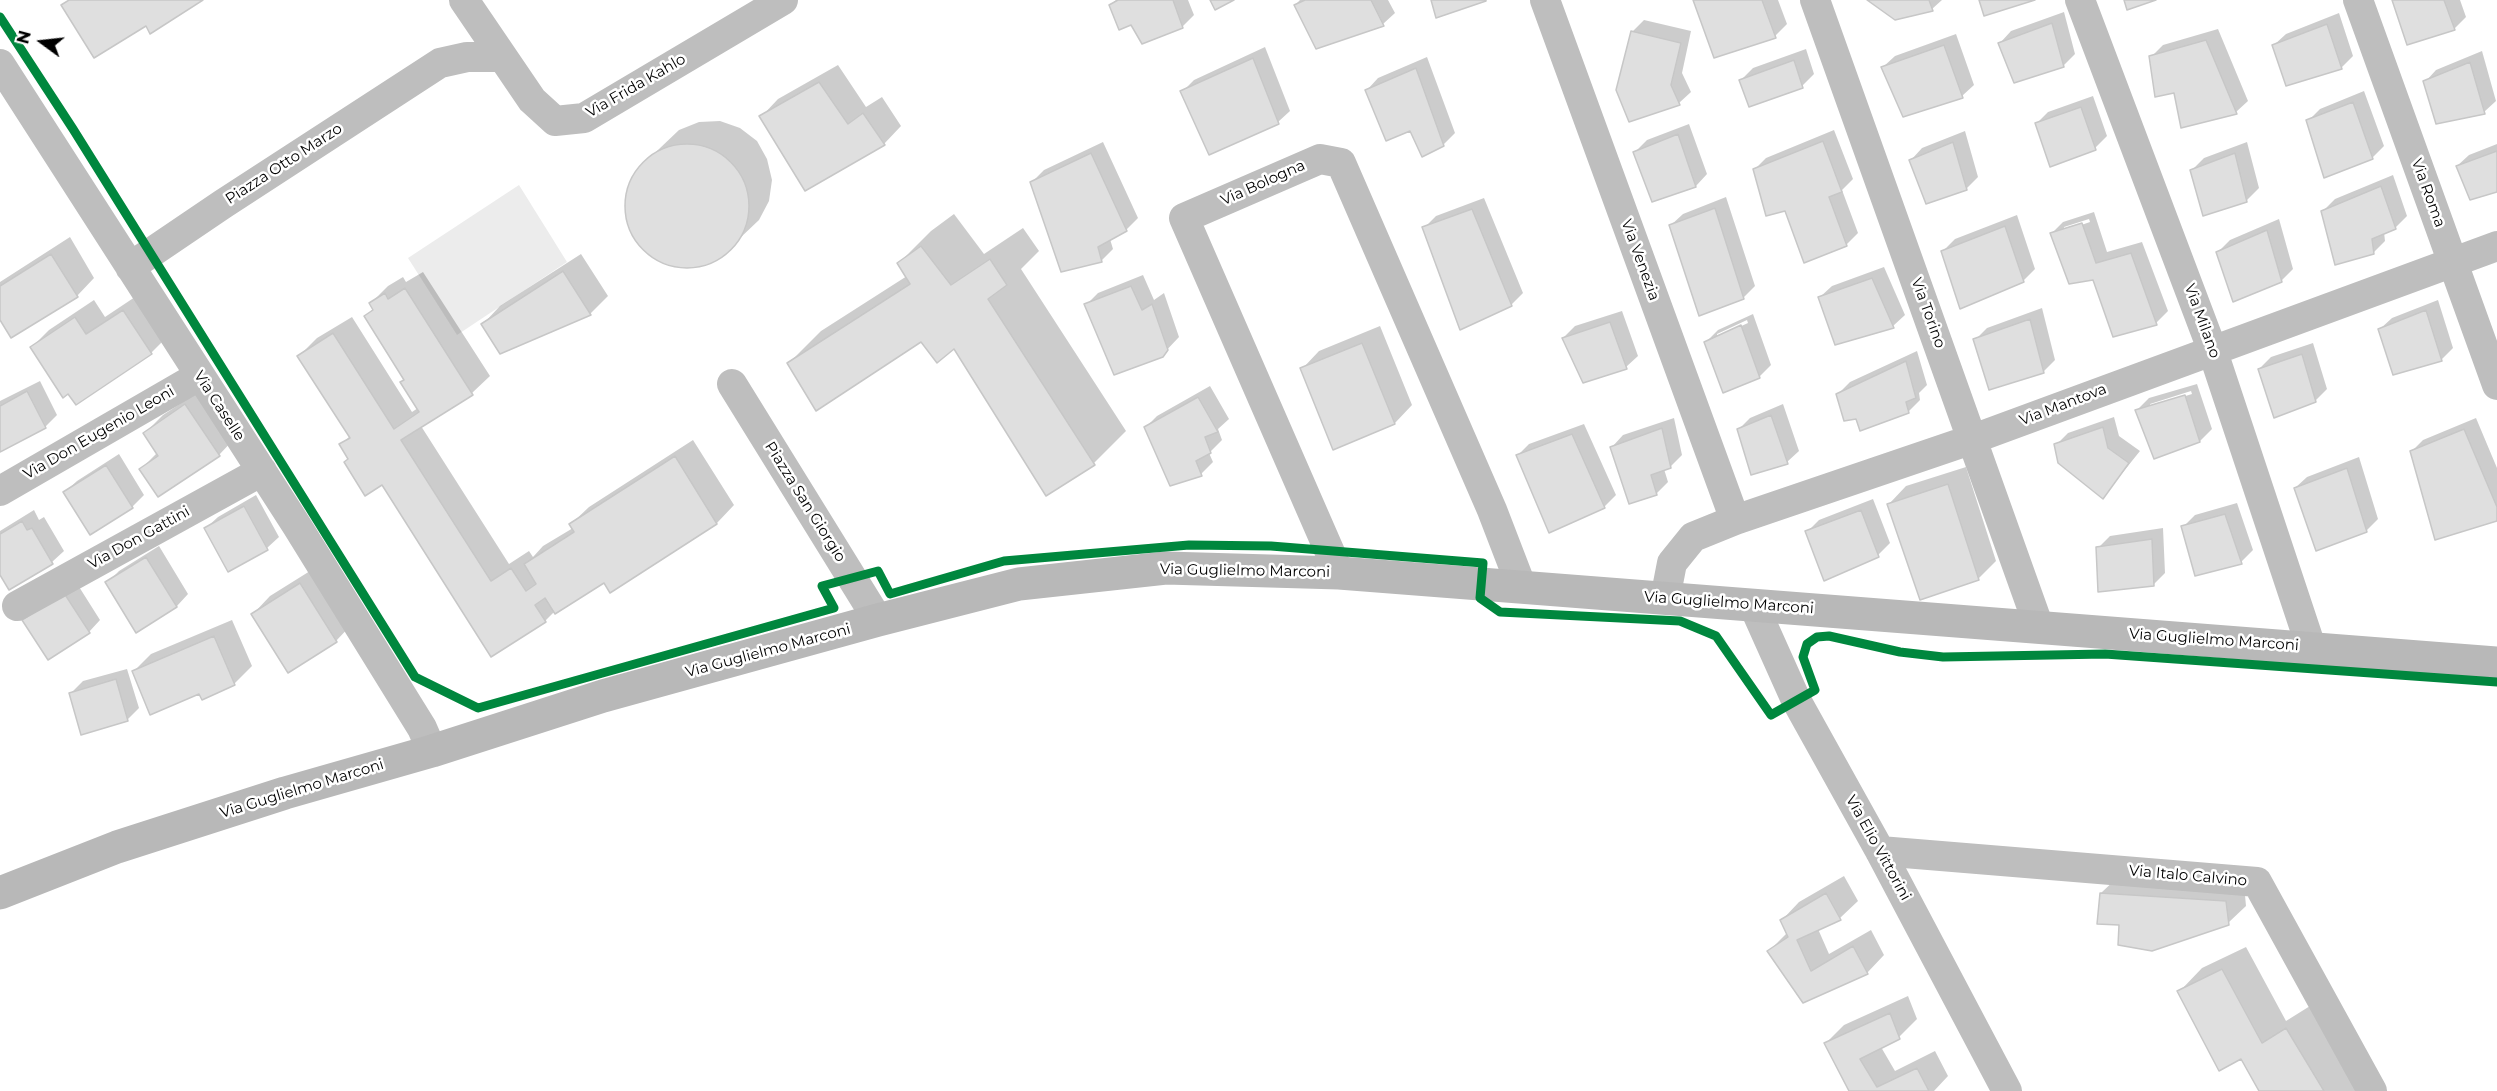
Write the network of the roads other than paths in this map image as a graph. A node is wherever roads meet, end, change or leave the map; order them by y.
1 (783, 0) edge
2 (1545, 0) edge
3 (1815, 0) edge
4 (2080, 0) edge
5 (2358, 0) edge
6 (467, 7) edge
7 (501, 57) junction
8 (440, 63) junction
9 (0, 64) edge
10 (2497, 246) edge
11 (2453, 262) junction
12 (130, 267) junction
13 (2212, 349) junction
14 (199, 376) junction
15 (732, 384) dead end
16 (2497, 386) edge
17 (1973, 439) junction
18 (261, 471) junction
19 (0, 491) edge
20 (1735, 520) junction
21 (1339, 573) junction
22 (1522, 588) junction
23 (1665, 599) junction
24 (1752, 604) junction
25 (17, 606) dead end
26 (878, 620) junction
27 (2039, 627) junction
28 (2311, 647) junction
29 (2497, 663) edge
30 (432, 751) junction
31 (1880, 851) junction
32 (0, 893) edge
33 (2007, 1091) edge
34 (2372, 1091) edge

1 - 7 street, Via Frida Kahlo
2 - 20 street, Via Venezia
3 - 17 street, Via Torino
4 - 13 street, Via Milano
5 - 11 street, Via Roma
6 - 7 street, Via Frida Kahlo
6 - 8 street, Piazza Otto Marzo
7 - 8 street, Piazza Otto Marzo
8 - 12 street, Piazza Otto Marzo
9 - 12 street, Via Caselle
10 - 11 street, Via Mantova
11 - 13 street, Via Mantova
11 - 16 street, Via Roma
12 - 14 street, Via Caselle
13 - 17 street, Via Mantova
13 - 28 street, Via Milano
14 - 18 street, Via Caselle
14 - 19 street, Via Don Eugenio Leoni
15 - 26 street, Piazza San Giorgio
17 - 20 street, Via Mantova
17 - 27 street, Via Torino
18 - 25 street, Via Don Gattini
18 - 30 street, Via Caselle
20 - 23 street, Via Mantova
21 - 22 main road, Via Guglielmo Marconi
21 - 22 street, Via Bologna
21 - 26 main road, Via Guglielmo Marconi
22 - 23 main road, Via Guglielmo Marconi
23 - 24 main road, Via Guglielmo Marconi
24 - 27 main road, Via Guglielmo Marconi
24 - 31 street, Via Elio Vittorini
26 - 30 main road, Via Guglielmo Marconi
27 - 28 main road, Via Guglielmo Marconi
28 - 29 main road, Via Guglielmo Marconi
30 - 32 main road, Via Guglielmo Marconi
31 - 33 street, Via Elio Vittorini
31 - 34 street, Via Italo Calvino

